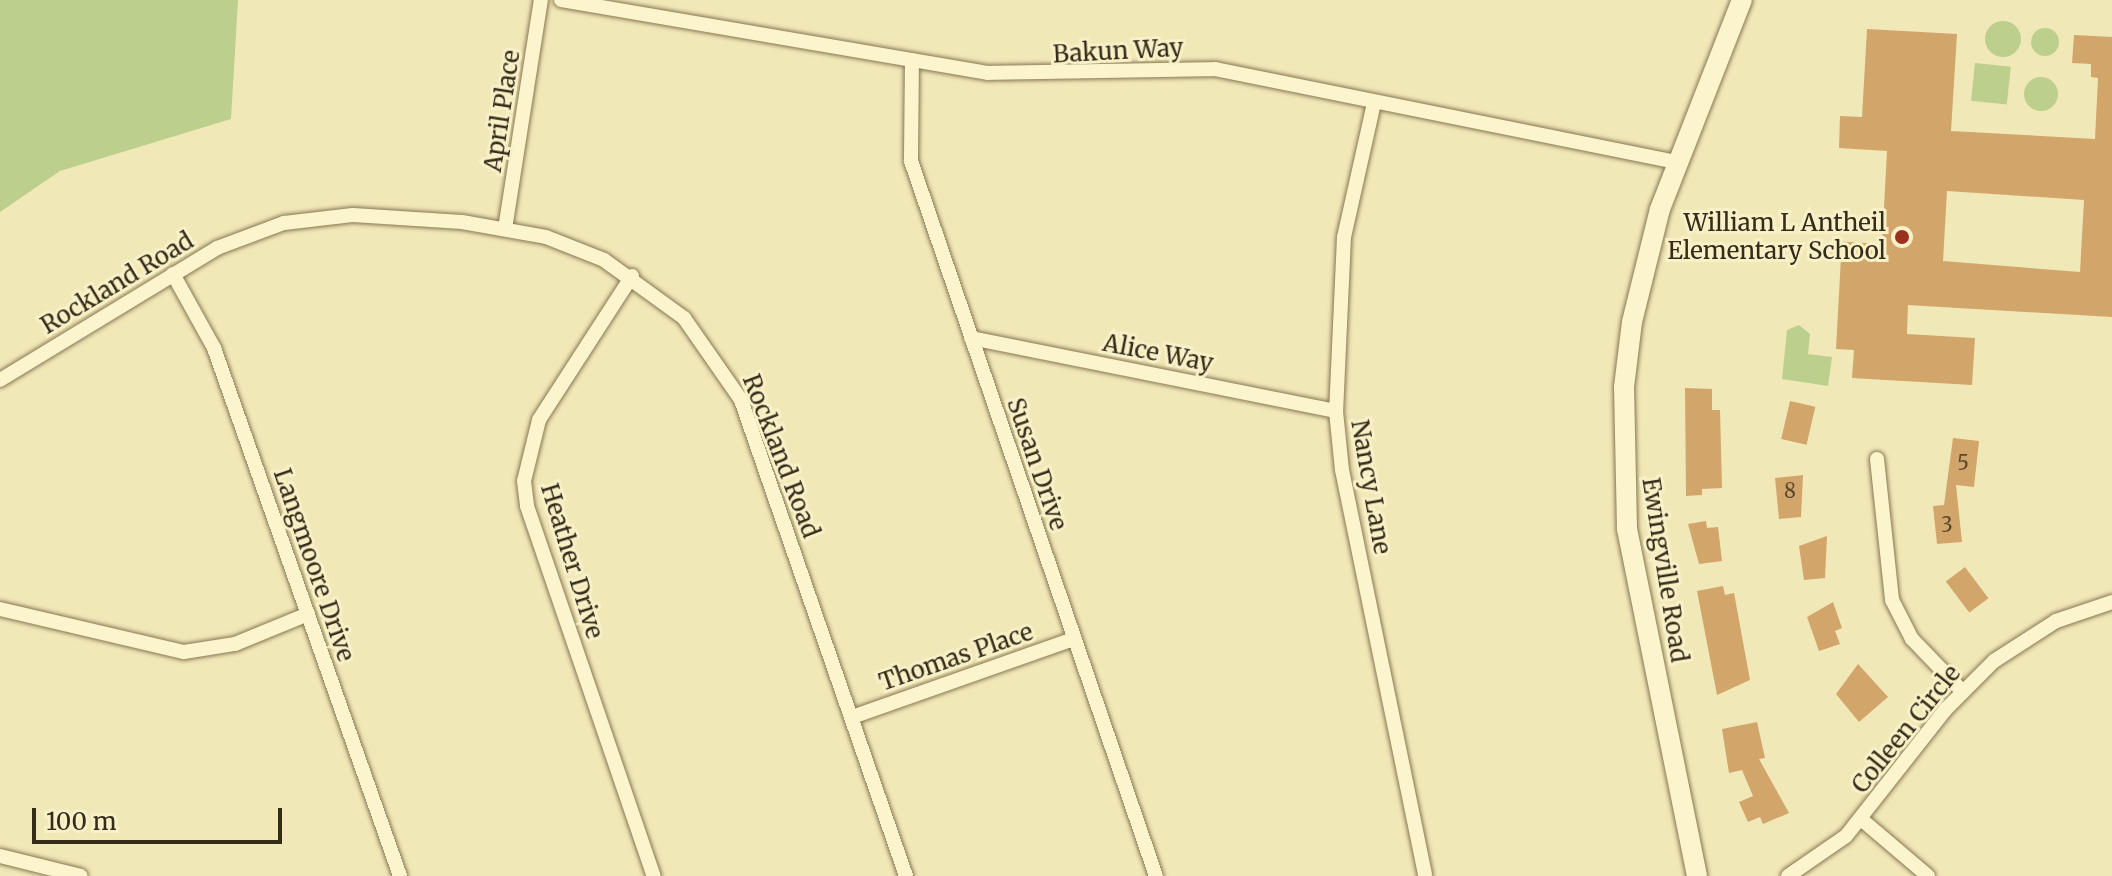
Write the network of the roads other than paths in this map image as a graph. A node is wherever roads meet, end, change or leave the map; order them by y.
1 (541, 0) edge
2 (561, 0) edge
3 (1742, 0) edge
4 (912, 60) junction
5 (1374, 103) junction
6 (1675, 162) junction
7 (505, 229) junction
8 (173, 274) junction
9 (632, 276) junction
10 (971, 338) junction
11 (0, 380) edge
12 (1336, 411) junction
13 (1877, 459) dead end
14 (2112, 602) edge
15 (0, 609) edge
16 (308, 614) junction
17 (1074, 639) junction
18 (1962, 691) junction
19 (852, 717) junction
20 (1861, 819) junction
21 (0, 856) edge
22 (81, 876) edge
23 (400, 876) edge
24 (654, 876) edge
25 (906, 876) edge
26 (1156, 876) edge
27 (1425, 876) edge
28 (1697, 876) edge
29 (1788, 876) edge
30 (1928, 876) edge

1 - 7 street, April Place
2 - 4 street, Bakun Way
3 - 6 main road, Ewingville Road
4 - 5 street, Bakun Way
4 - 10 street, Susan Drive
5 - 6 street, Bakun Way
5 - 12 street, Nancy Lane
6 - 28 main road, Ewingville Road
7 - 8 street, Rockland Road
7 - 9 street, Rockland Road
8 - 11 street, Rockland Road
8 - 16 street, Langmoore Drive
9 - 19 street, Rockland Road
9 - 24 street, Heather Drive
10 - 12 street, Alice Way
10 - 17 street, Susan Drive
12 - 27 street, Nancy Lane
13 - 18 street
14 - 18 street, Colleen Circle
15 - 16 street
16 - 23 street, Langmoore Drive
17 - 19 street, Thomas Place
17 - 26 street, Susan Drive
18 - 20 street, Colleen Circle
19 - 25 street, Rockland Road
20 - 29 street, Colleen Circle
20 - 30 street, Colleen Circle
21 - 22 street

